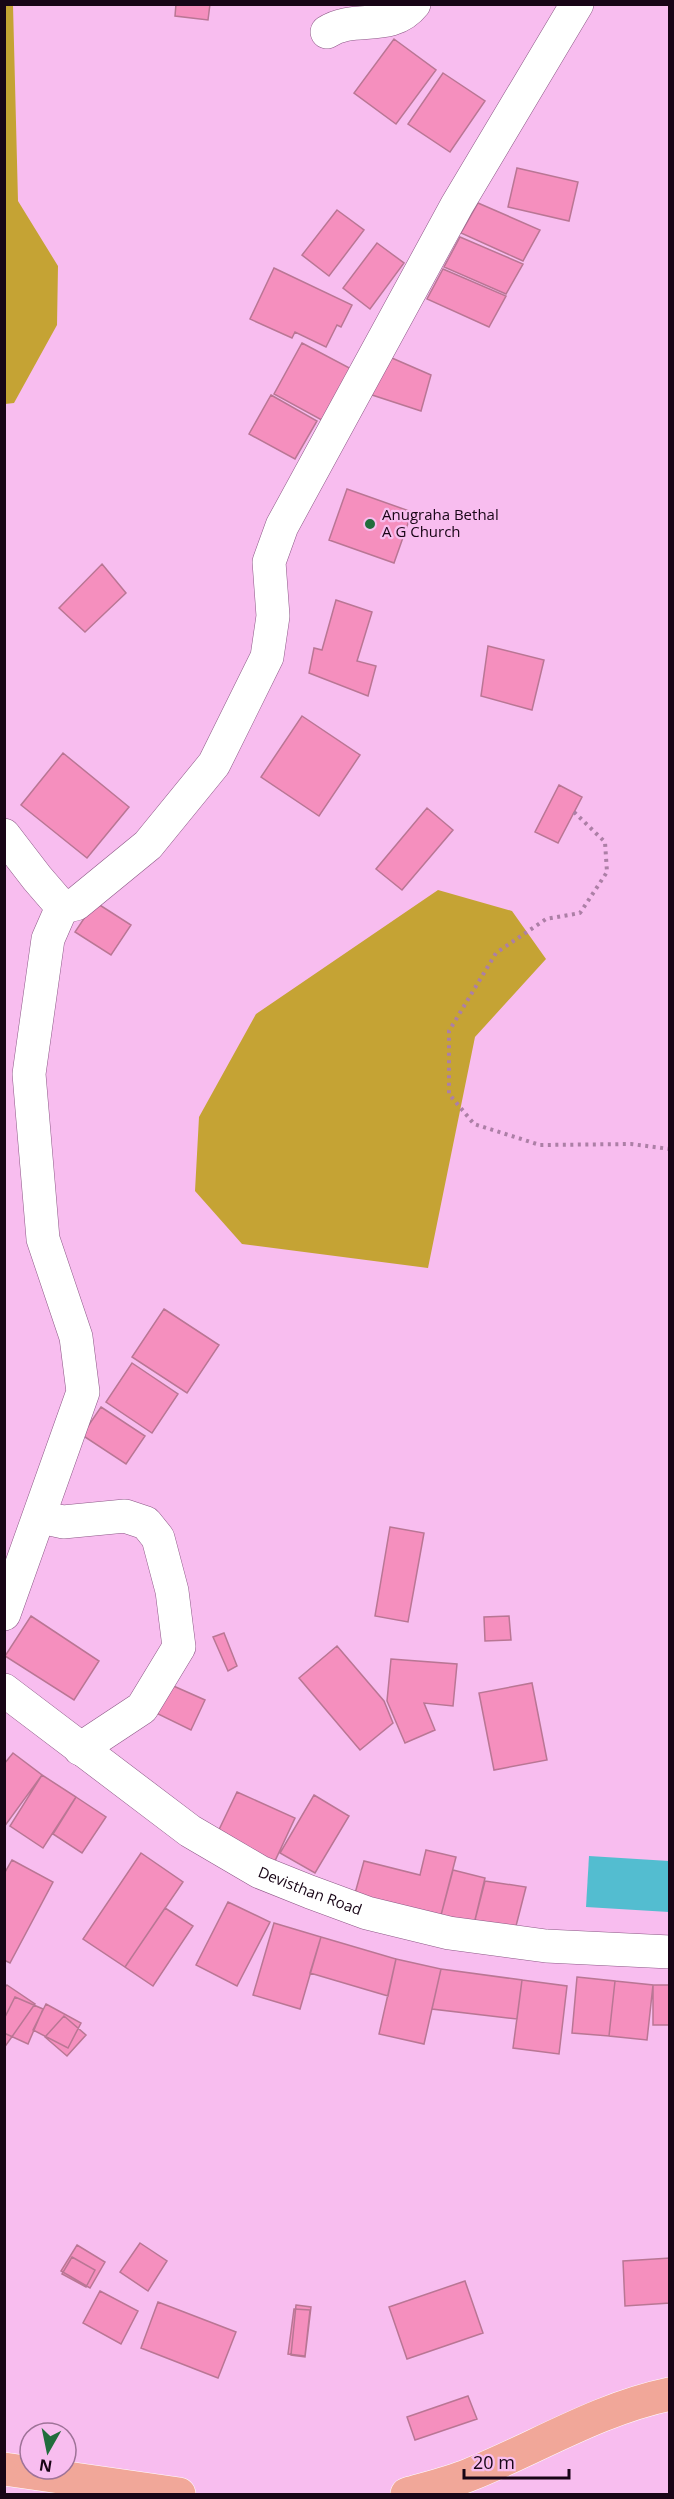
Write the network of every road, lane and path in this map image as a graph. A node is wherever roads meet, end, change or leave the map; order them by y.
1 (414, 4) edge
2 (577, 4) edge
3 (327, 32) dead end
4 (574, 812) dead end
5 (4, 835) edge
6 (62, 906) junction
7 (669, 1149) edge
8 (40, 1517) junction
9 (4, 1614) edge
10 (4, 1690) edge
11 (80, 1749) junction
12 (669, 1952) edge
13 (669, 2394) edge
14 (4, 2469) edge
15 (179, 2494) edge
16 (407, 2494) edge

1 - 3 street
2 - 6 street
4 - 7 path
5 - 6 street
6 - 8 street
8 - 9 street
8 - 11 street
10 - 11 street, Devisthan Road
11 - 12 street, Devisthan Road
13 - 16 highway
14 - 15 highway

